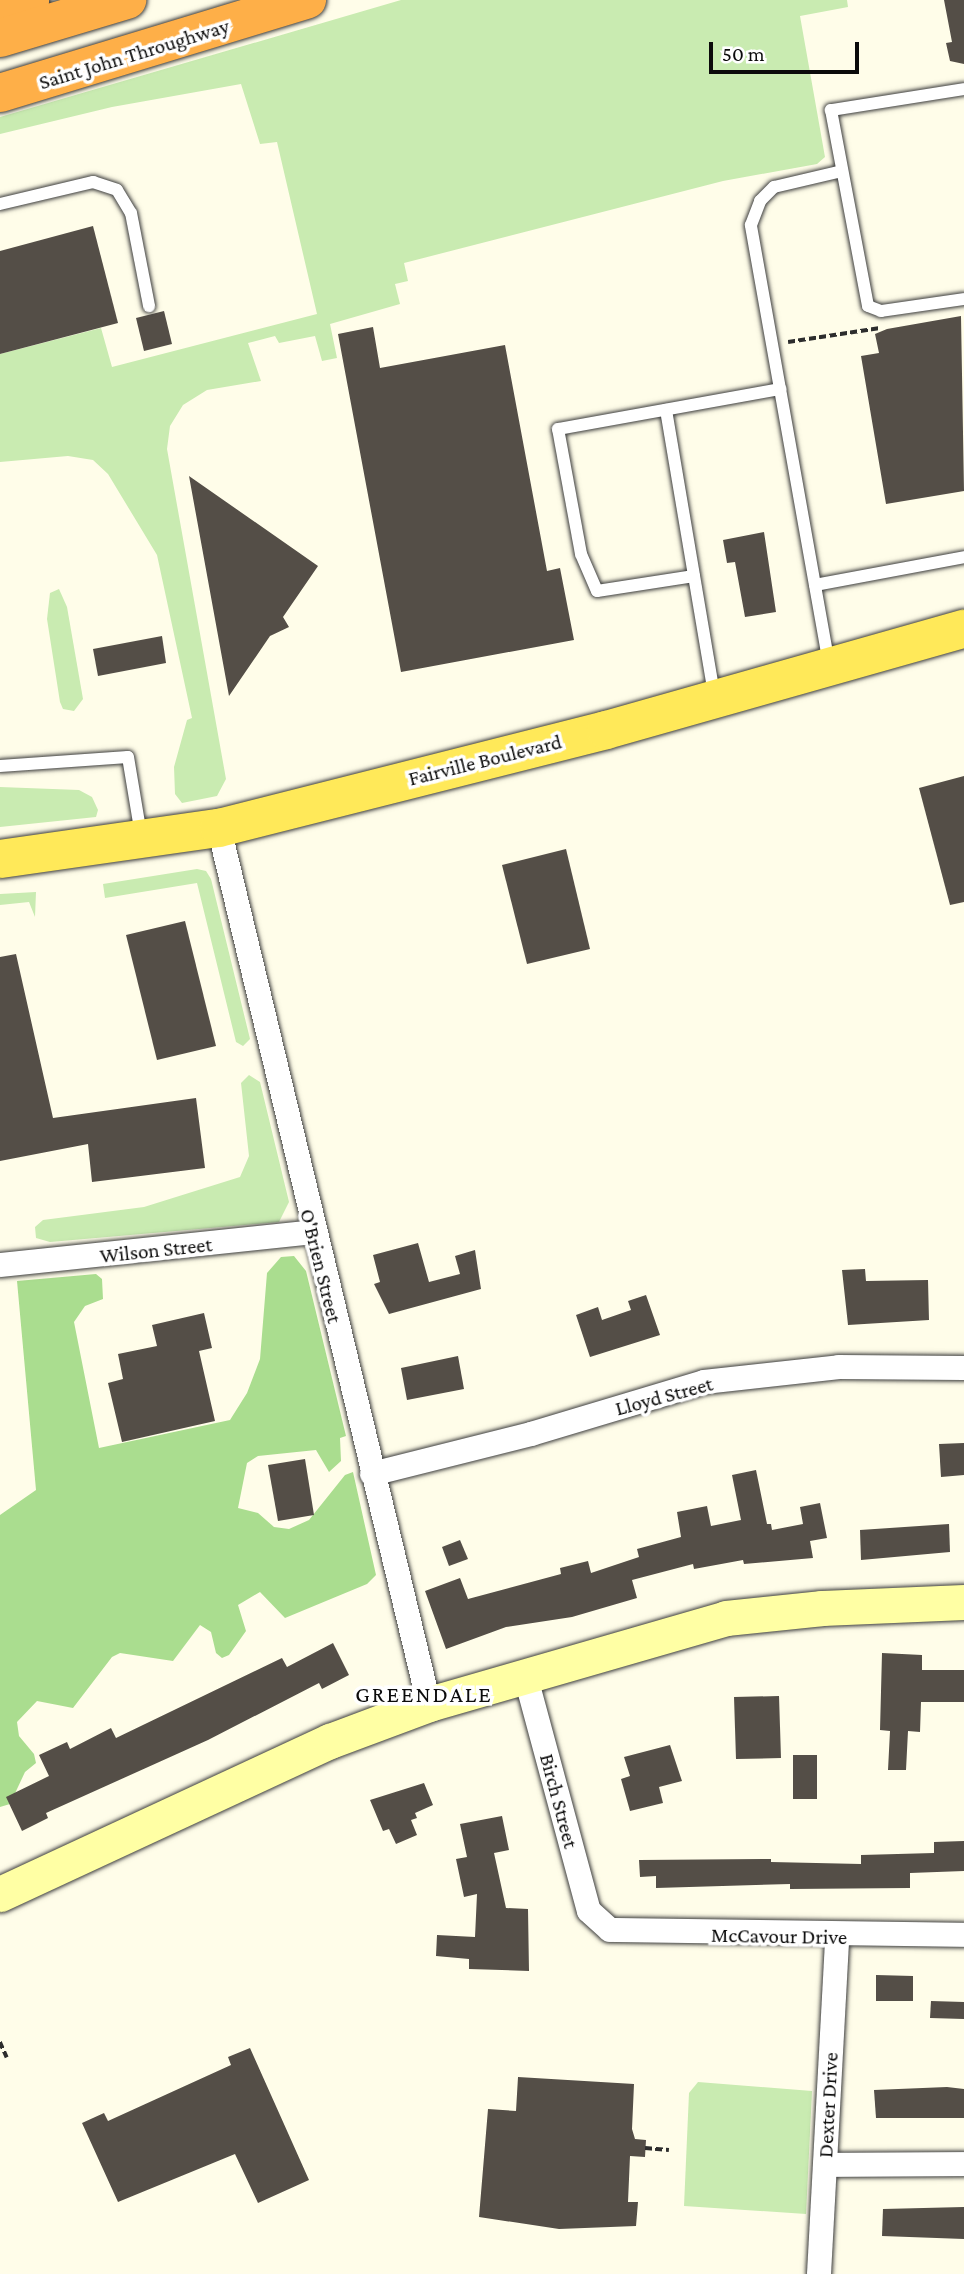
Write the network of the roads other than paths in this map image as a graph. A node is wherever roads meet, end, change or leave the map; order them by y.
1 (30, 0) edge
2 (127, 0) edge
3 (307, 0) edge
4 (0, 7) edge
5 (0, 38) edge
6 (78, 73) junction
7 (964, 89) edge
8 (0, 93) edge
9 (0, 100) edge
10 (842, 171) junction
11 (0, 204) edge
12 (964, 299) edge
13 (149, 306) dead end
14 (780, 389) junction
15 (666, 410) junction
16 (964, 556) edge
17 (694, 576) junction
18 (815, 585) junction
19 (964, 629) edge
20 (829, 664) junction
21 (715, 698) junction
22 (0, 766) edge
23 (219, 828) junction
24 (143, 842) junction
25 (0, 859) edge
26 (313, 1232) junction
27 (0, 1265) edge
28 (964, 1368) edge
29 (372, 1474) junction
30 (964, 1602) edge
31 (526, 1678) junction
32 (429, 1704) junction
33 (0, 1894) edge
34 (597, 1921) joint
35 (964, 1936) edge
36 (837, 1937) junction
37 (964, 2164) edge
38 (825, 2165) junction
39 (819, 2274) edge

1 - 4 highway
2 - 5 highway
3 - 6 highway, Saint John Throughway
6 - 8 highway, Saint John Throughway
6 - 9 highway
7 - 10 lane
10 - 12 lane
10 - 14 lane
11 - 13 lane
14 - 15 lane
14 - 18 lane
15 - 17 lane
15 - 17 lane
16 - 18 lane
17 - 21 lane
18 - 20 lane
19 - 20 main road, Fairville Boulevard
20 - 21 main road, Fairville Boulevard
21 - 23 main road, Fairville Boulevard
22 - 24 lane
23 - 24 main road, Fairville Boulevard
23 - 26 street, O'Brien Street
24 - 25 main road, Fairville Boulevard
26 - 27 street, Wilson Street
26 - 29 street, O'Brien Street
28 - 29 street, Lloyd Street
29 - 32 street, O'Brien Street
30 - 31 main road
31 - 32 main road
31 - 34 street, Birch Street
32 - 33 main road
34 - 36 street, McCavour Drive
35 - 36 street, McCavour Drive
36 - 38 street, Dexter Drive
37 - 38 street
38 - 39 street, Dexter Drive

